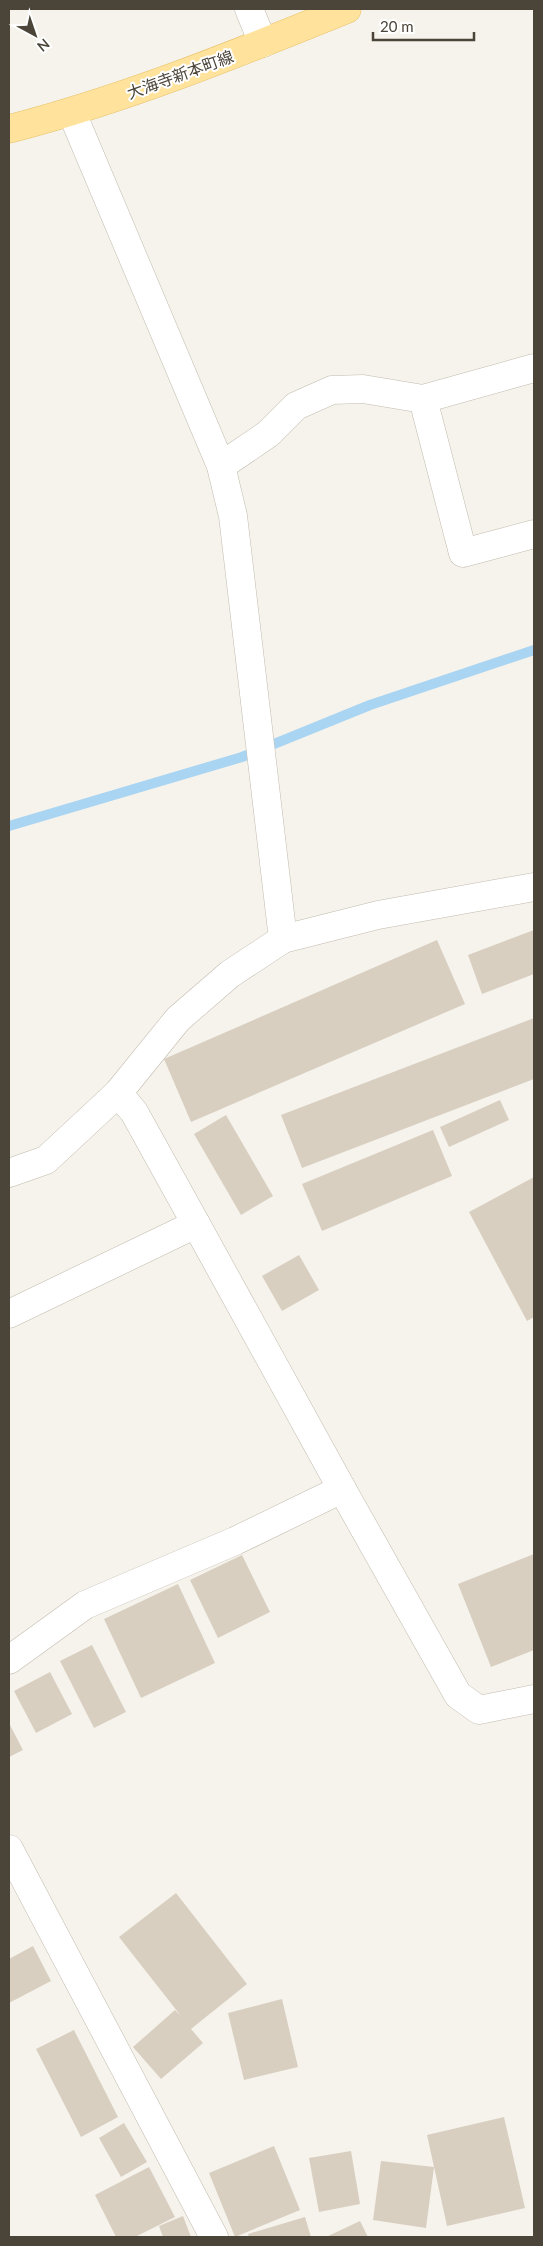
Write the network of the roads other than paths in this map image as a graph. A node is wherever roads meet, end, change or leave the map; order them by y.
1 (249, 9) edge
2 (347, 9) edge
3 (263, 43) junction
4 (72, 113) junction
5 (9, 129) edge
6 (534, 368) edge
7 (423, 399) junction
8 (221, 466) junction
9 (534, 534) edge
10 (534, 887) edge
11 (283, 939) junction
12 (118, 1093) junction
13 (9, 1174) edge
14 (196, 1224) junction
15 (9, 1314) edge
16 (342, 1489) junction
17 (9, 1660) edge
18 (534, 1699) edge
19 (9, 1849) edge
20 (214, 2237) edge

1 - 3 street
2 - 3 main road, 大海寺新本町線
3 - 4 main road, 大海寺新本町線
4 - 5 main road, 大海寺新本町線
4 - 8 street
6 - 7 street
7 - 8 street
7 - 9 street
8 - 11 street
10 - 11 street
11 - 12 street
12 - 13 street
12 - 14 street
14 - 15 street
14 - 16 street
16 - 17 street
16 - 18 street
19 - 20 street

